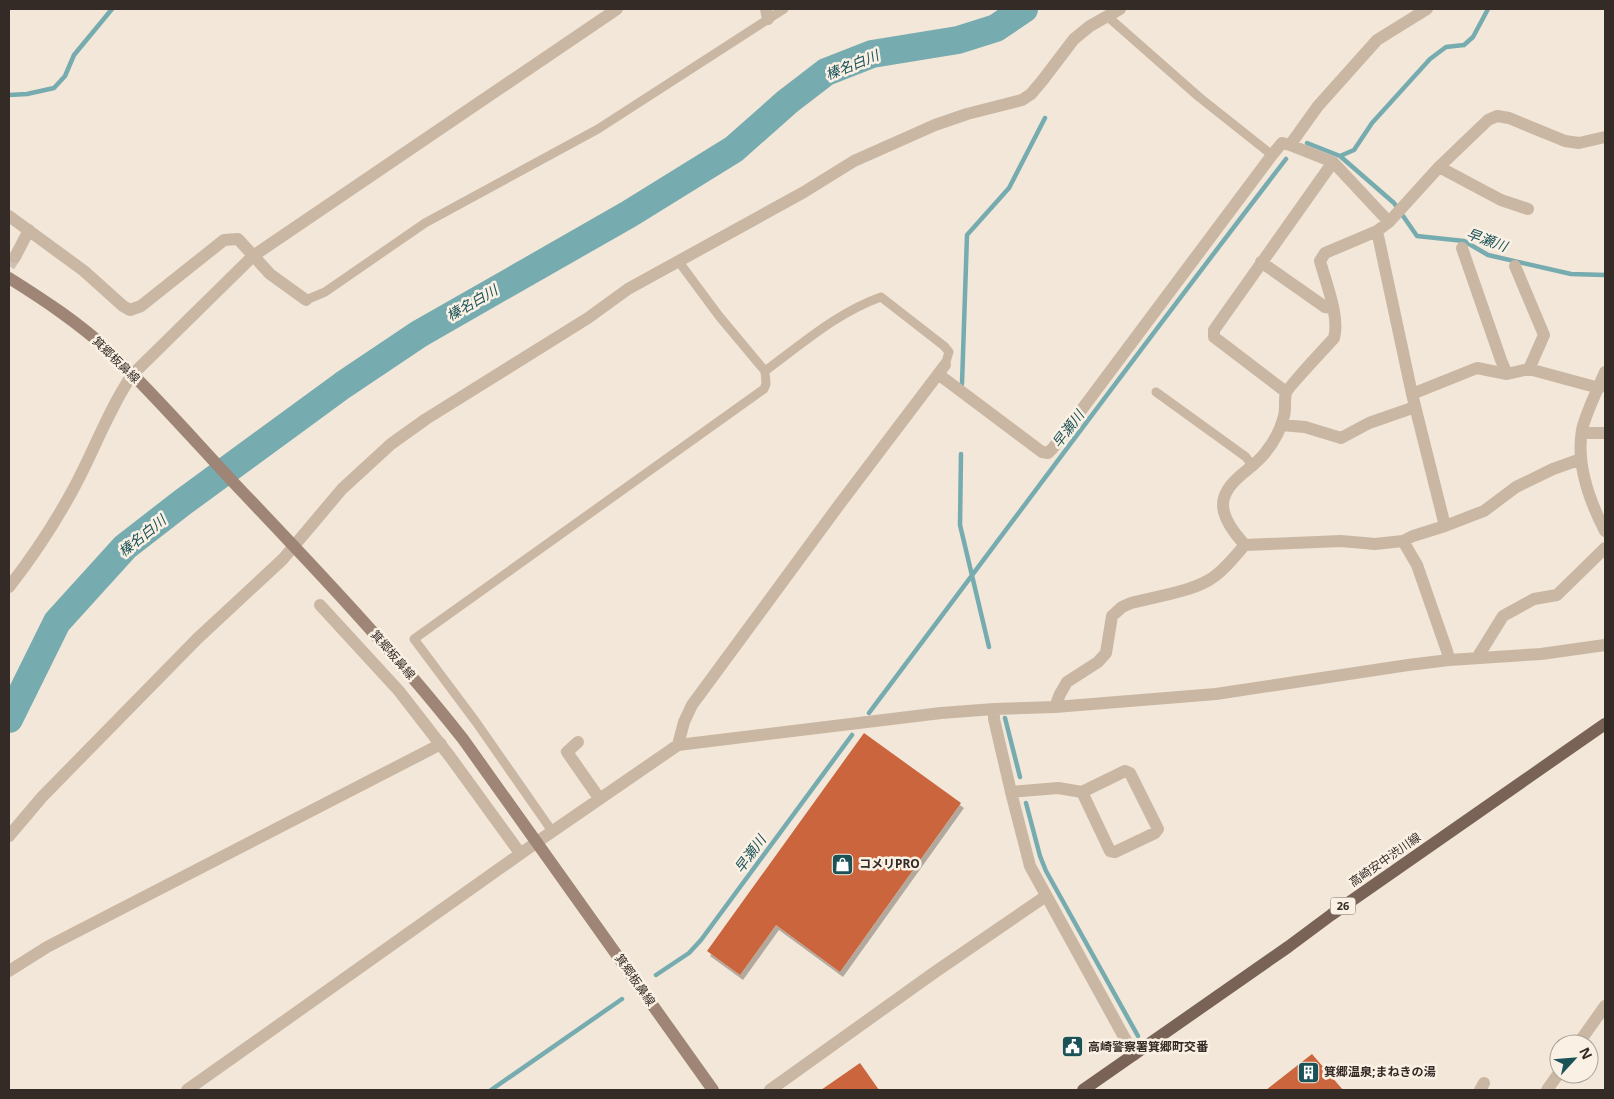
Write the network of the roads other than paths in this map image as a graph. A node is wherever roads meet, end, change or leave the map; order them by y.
1 (617, 9) edge
2 (784, 9) edge
3 (1120, 9) edge
4 (1427, 9) edge
5 (767, 14) edge
6 (1107, 16) junction
7 (1605, 137) edge
8 (1290, 145) junction
9 (1272, 155) junction
10 (1333, 162) junction
11 (1439, 167) junction
12 (1528, 209) dead end
13 (9, 216) edge
14 (1389, 222) junction
15 (29, 230) junction
16 (1377, 231) junction
17 (1462, 248) dead end
18 (253, 256) junction
19 (15, 257) tunnel mouth
20 (679, 262) junction
21 (1261, 262) junction
22 (1515, 266) dead end
23 (9, 278) edge
24 (306, 300) joint
25 (1333, 308) junction
26 (941, 370) junction
27 (1528, 370) junction
28 (766, 371) junction
29 (1605, 372) edge
30 (1507, 374) junction
31 (132, 375) junction
32 (1599, 388) junction
33 (1156, 392) dead end
34 (1286, 392) junction
35 (1412, 394) junction
36 (1415, 407) junction
37 (1281, 425) junction
38 (1582, 433) junction
39 (1605, 433) edge
40 (1581, 459) junction
41 (1253, 467) junction
42 (1445, 526) junction
43 (1605, 531) edge
44 (1403, 541) junction
45 (290, 542) junction
46 (1245, 545) junction
47 (1605, 548) edge
48 (9, 587) edge
49 (320, 605) dead end
50 (1605, 645) edge
51 (1477, 658) junction
52 (1449, 660) junction
53 (1055, 707) junction
54 (994, 709) junction
55 (1605, 724) edge
56 (578, 742) dead end
57 (441, 744) junction
58 (678, 745) junction
59 (1011, 792) junction
60 (1082, 792) junction
61 (599, 798) junction
62 (552, 831) junction
63 (9, 836) edge
64 (537, 842) junction
65 (520, 853) junction
66 (1046, 896) junction
67 (12, 965) edge
68 (1605, 1006) edge
69 (1585, 1034) edge
70 (1134, 1055) junction
71 (187, 1090) edge
72 (713, 1090) edge
73 (770, 1090) edge
74 (1083, 1090) edge

1 - 18 street
2 - 5 lane
3 - 6 street
4 - 8 street
5 - 24 lane
6 - 9 lane
6 - 20 street
7 - 11 street
8 - 9 street
8 - 10 street
9 - 26 street
10 - 14 street
10 - 21 street
11 - 12 street
11 - 14 street
13 - 15 street
14 - 16 street
15 - 18 street
15 - 19 street
16 - 25 street
16 - 35 street
17 - 30 street
18 - 24 street
18 - 31 street
20 - 28 lane
20 - 45 street
21 - 25 street
21 - 34 street
22 - 27 street
23 - 31 main road, 箕郷板鼻線
25 - 34 street
26 - 28 lane
26 - 58 street
27 - 30 street
27 - 32 street
28 - 62 lane
29 - 32 street
30 - 35 street
31 - 45 main road, 箕郷板鼻線
31 - 48 street
32 - 38 street
33 - 41 lane
34 - 37 street
35 - 36 street
36 - 37 street
36 - 42 street
37 - 41 street
38 - 39 street
38 - 40 street
40 - 42 street
40 - 43 street
41 - 46 street
42 - 44 street
44 - 46 street
44 - 52 street
45 - 63 street
45 - 64 main road, 箕郷板鼻線
46 - 53 street
47 - 51 street
49 - 57 street
50 - 51 street
51 - 52 street
52 - 53 street
53 - 54 street
54 - 58 street
54 - 59 street
55 - 70 main road, 高崎安中渋川線 / 26
56 - 61 street
57 - 65 street
57 - 67 street
58 - 61 street
59 - 60 street
59 - 66 street
60 - 60 street
61 - 62 street
62 - 64 street
64 - 65 street
64 - 72 main road, 箕郷板鼻線
65 - 71 street
66 - 70 street
66 - 73 street
68 - 69 street
70 - 74 main road, 高崎安中渋川線 / 26

